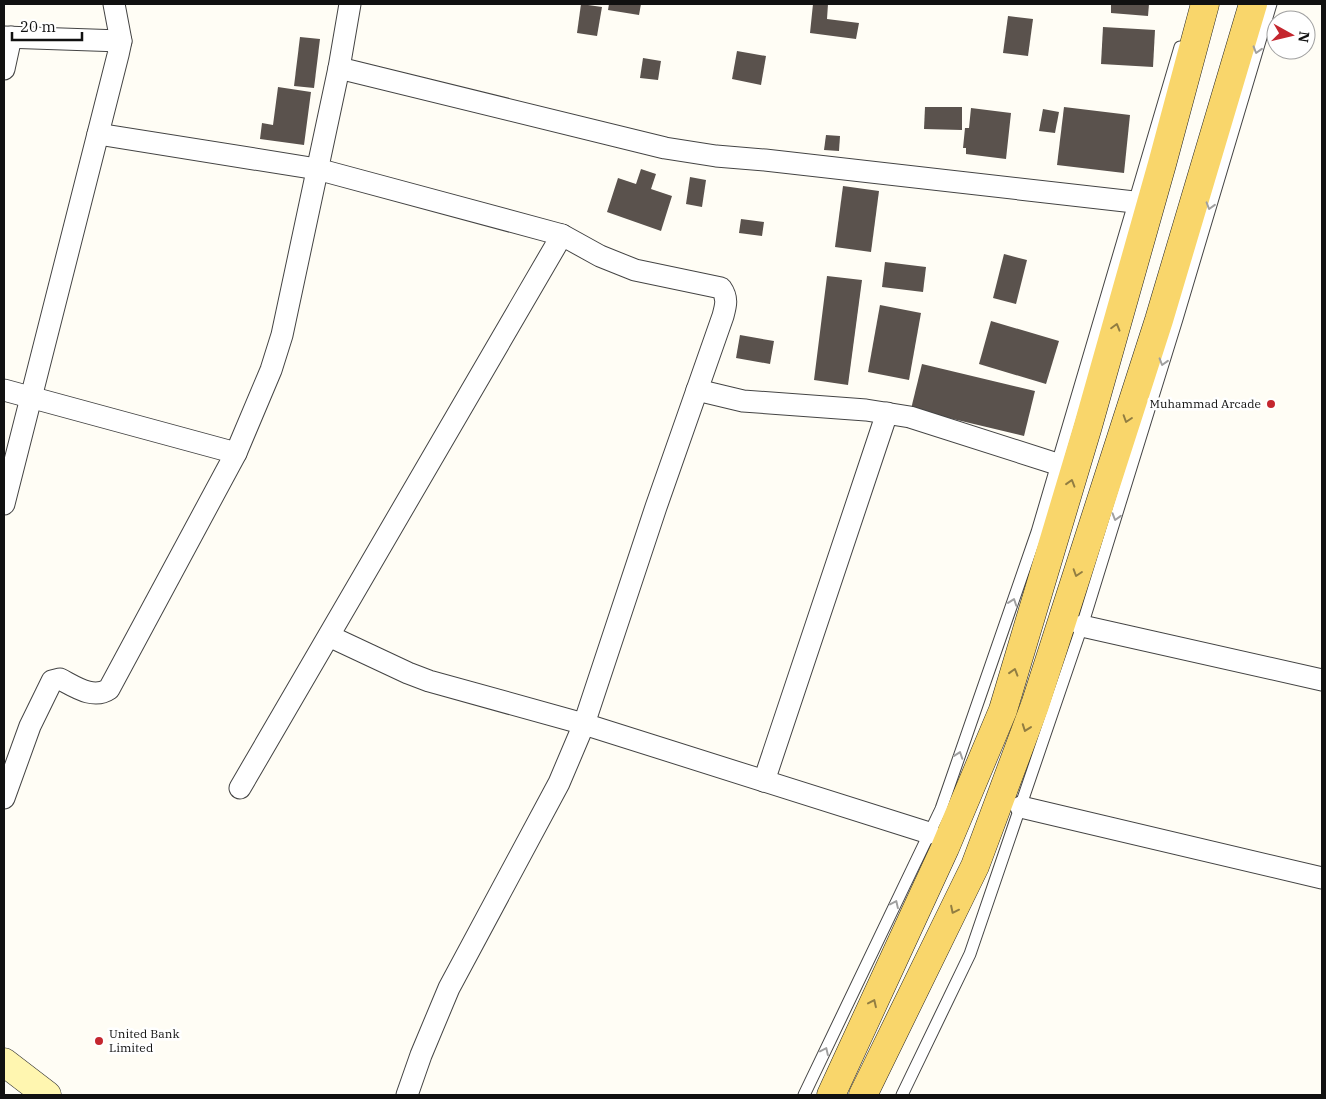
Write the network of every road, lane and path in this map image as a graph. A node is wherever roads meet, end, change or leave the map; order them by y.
1 (114, 4) edge
2 (350, 4) edge
3 (1204, 4) edge
4 (1253, 4) edge
5 (1271, 4) edge
6 (1184, 31) dead end
7 (8, 37) edge
8 (121, 41) junction
9 (339, 68) junction
10 (4, 69) edge
11 (98, 134) junction
12 (317, 168) junction
13 (1134, 202) junction
14 (562, 235) junction
15 (4, 390) edge
16 (697, 390) junction
17 (31, 397) junction
18 (887, 413) junction
19 (236, 453) junction
20 (1057, 464) junction
21 (4, 504) edge
22 (1082, 626) junction
23 (329, 636) junction
24 (1322, 680) edge
25 (584, 724) junction
26 (764, 781) junction
27 (240, 788) dead end
28 (4, 798) edge
29 (1021, 807) junction
30 (929, 833) junction
31 (1322, 878) edge
32 (4, 1062) edge
33 (47, 1095) edge
34 (407, 1095) edge
35 (804, 1095) edge
36 (831, 1095) edge
37 (863, 1095) edge
38 (902, 1095) edge

1 - 8 street
2 - 9 street
36 -> 3 main road
4 -> 37 main road
5 -> 22 lane
6 - 13 lane
7 - 8 street
7 - 10 street
8 - 11 street
9 - 12 street
9 - 13 street
11 - 12 street
11 - 17 street
12 - 14 street
12 - 19 street
13 - 20 lane
14 - 16 street
14 - 23 street
15 - 17 street
16 - 18 street
16 - 25 street
17 - 19 street
17 - 21 street
18 - 20 street
18 - 26 street
19 - 28 street
30 -> 20 lane
22 - 24 street
22 - 29 lane
23 - 25 street
23 - 27 street
25 - 26 street
25 - 34 street
26 - 30 street
29 - 31 street
29 - 38 lane
35 -> 30 lane
32 - 33 main road

